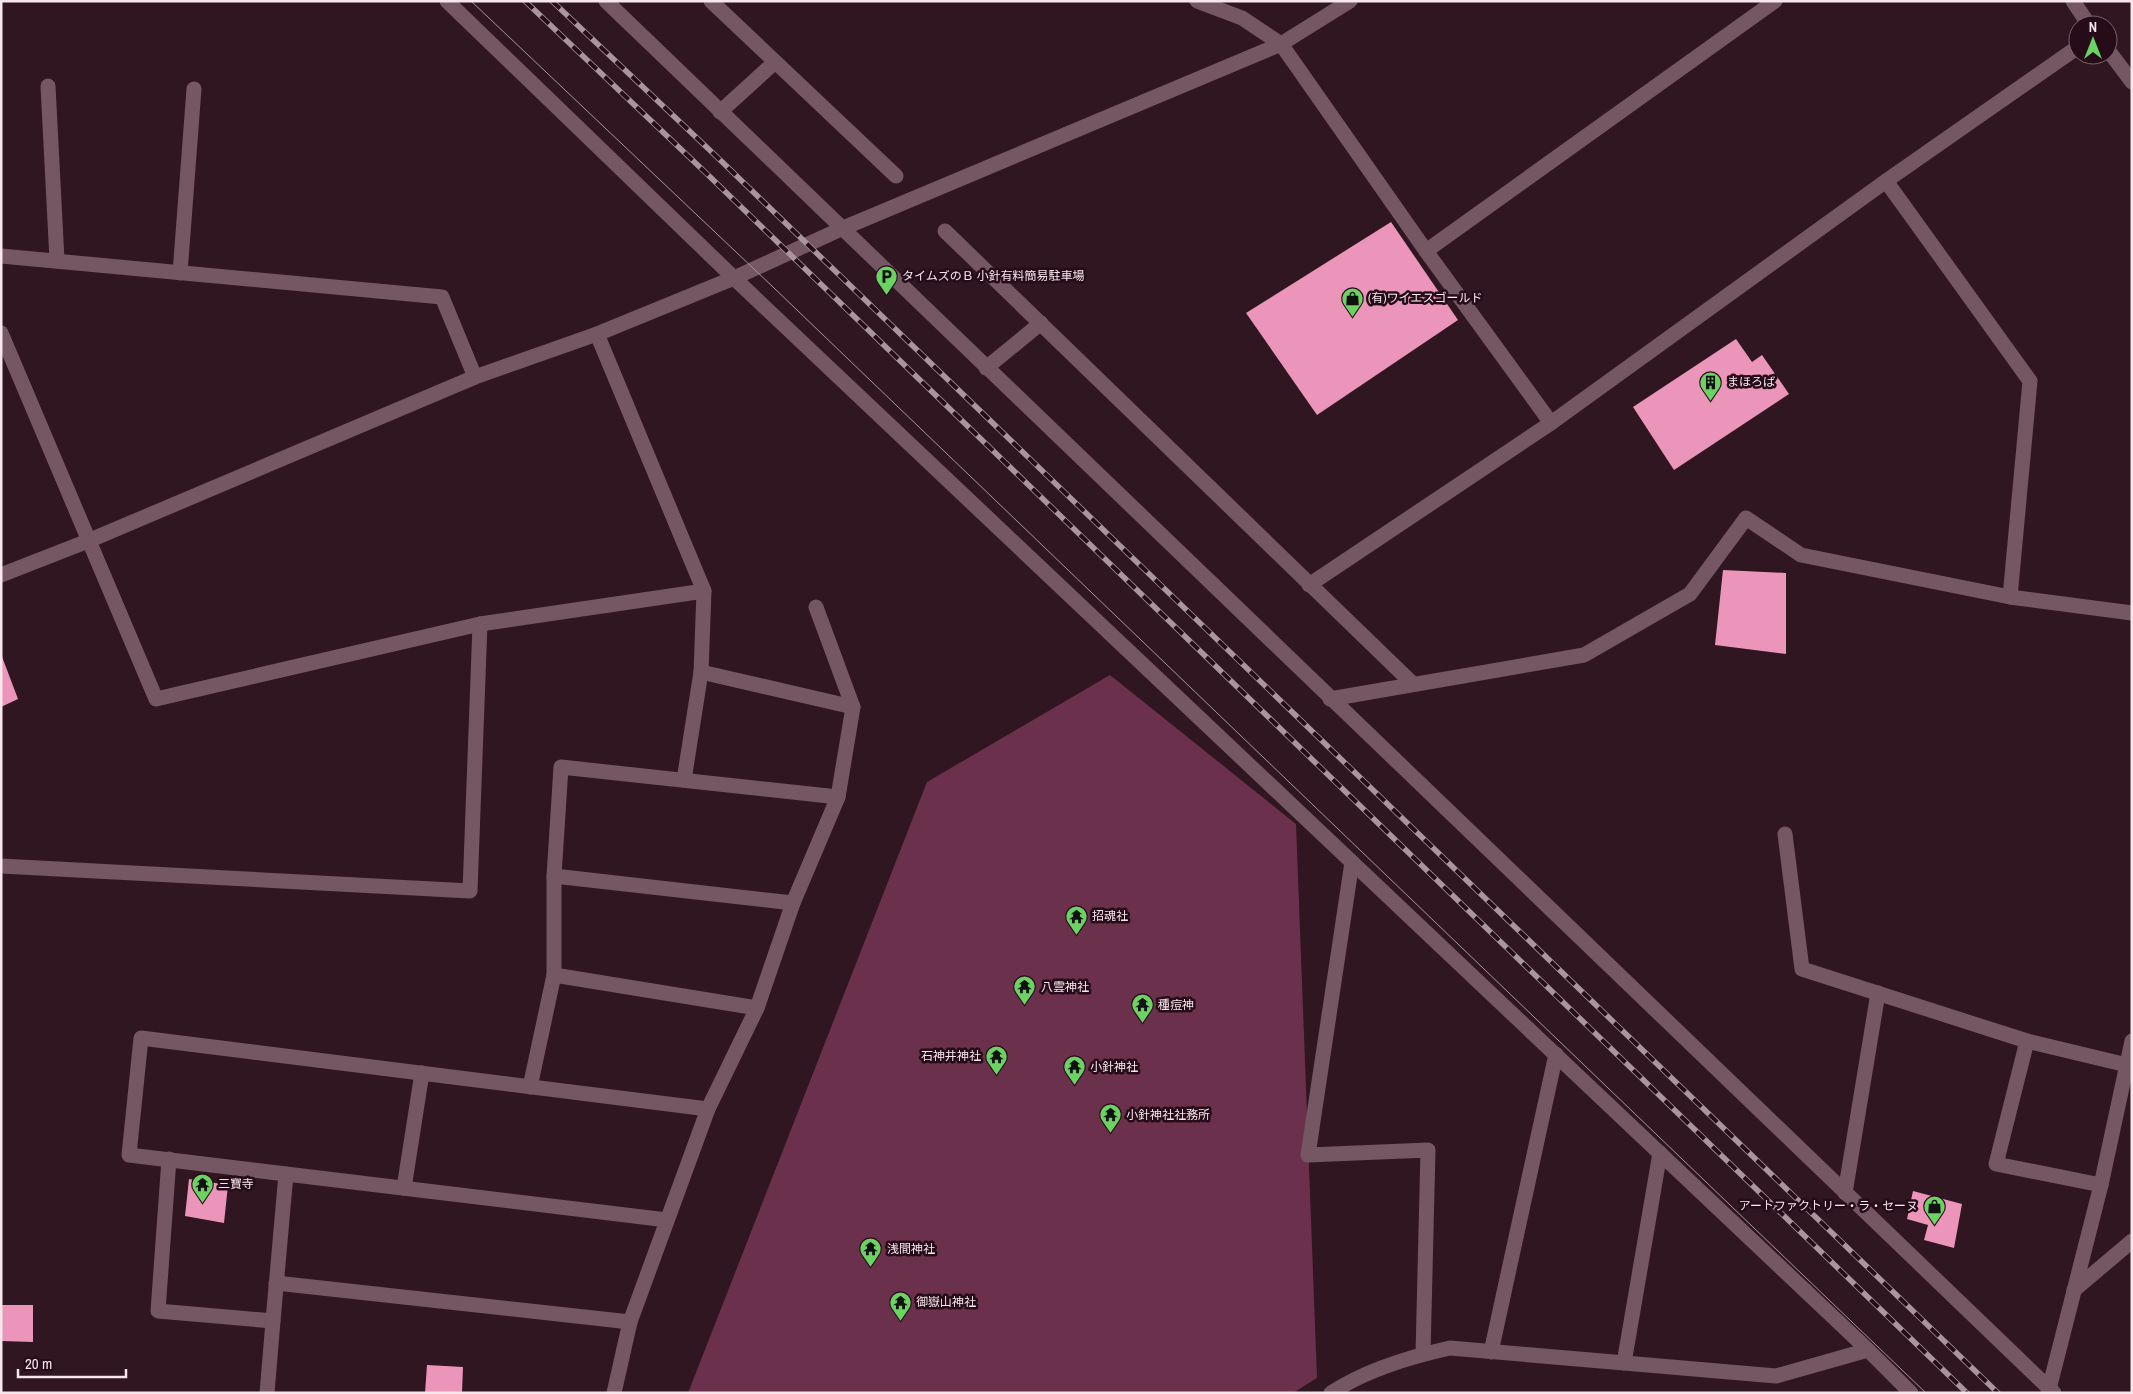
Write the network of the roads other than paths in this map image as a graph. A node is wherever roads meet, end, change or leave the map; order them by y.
1 (448, 1) edge
2 (606, 1) edge
3 (711, 1) edge
4 (1197, 1) edge
5 (1350, 1) edge
6 (1775, 1) edge
7 (2072, 1) edge
8 (2082, 15) edge
9 (1281, 44) junction
10 (2068, 54) edge
11 (775, 62) junction
12 (2118, 63) edge
13 (2132, 82) edge
14 (48, 86) dead end
15 (194, 89) dead end
16 (720, 112) junction
17 (896, 176) dead end
18 (1886, 181) junction
19 (841, 229) junction
20 (945, 231) dead end
21 (1426, 252) junction
22 (1, 256) edge
23 (57, 260) junction
24 (180, 273) junction
25 (734, 278) junction
26 (1041, 323) junction
27 (1, 333) edge
28 (597, 334) junction
29 (986, 368) junction
30 (474, 377) junction
31 (1551, 423) junction
32 (88, 541) junction
33 (1, 575) edge
34 (1310, 585) junction
35 (704, 591) junction
36 (2010, 597) junction
37 (816, 607) dead end
38 (2132, 613) edge
39 (480, 624) junction
40 (701, 672) junction
41 (1413, 684) junction
42 (1330, 699) junction
43 (853, 707) junction
44 (684, 780) junction
45 (838, 797) junction
46 (1785, 834) dead end
47 (1352, 862) junction
48 (1, 866) edge
49 (554, 876) junction
50 (794, 902) junction
51 (554, 975) junction
52 (1878, 993) junction
53 (757, 1008) junction
54 (2027, 1041) junction
55 (2132, 1041) edge
56 (1556, 1054) junction
57 (2126, 1065) junction
58 (422, 1073) junction
59 (530, 1087) junction
60 (708, 1109) junction
61 (1660, 1153) junction
62 (169, 1159) junction
63 (286, 1174) junction
64 (2100, 1185) junction
65 (404, 1188) junction
66 (1845, 1192) junction
67 (667, 1220) junction
68 (2132, 1241) edge
69 (276, 1283) junction
70 (2074, 1290) junction
71 (273, 1321) junction
72 (630, 1322) junction
73 (1868, 1350) junction
74 (1491, 1352) junction
75 (1423, 1354) junction
76 (1624, 1363) junction
77 (2051, 1391) edge
78 (267, 1393) edge
79 (614, 1393) edge
80 (1331, 1393) edge
81 (1911, 1393) edge

1 - 25 street
2 - 16 street
3 - 11 street
4 - 9 street
5 - 9 street
6 - 21 street
7 - 8 street
9 - 19 street
9 - 21 street
10 - 18 street
11 - 16 street
11 - 17 street
12 - 13 street
14 - 23 street
15 - 24 street
16 - 19 street
18 - 31 street
18 - 36 street
19 - 25 street
19 - 29 street
20 - 26 street
21 - 31 street
22 - 23 street
23 - 24 street
24 - 30 street
25 - 28 street
25 - 47 street
26 - 29 street
26 - 34 street
27 - 32 street
28 - 30 street
28 - 35 street
29 - 42 street
30 - 32 street
31 - 34 street
32 - 33 street
32 - 39 street
34 - 41 street
35 - 39 street
35 - 40 street
36 - 38 street
36 - 41 street
37 - 43 street
39 - 48 street
40 - 43 street
40 - 44 street
41 - 42 street
42 - 66 street
43 - 45 street
44 - 45 street
44 - 49 street
45 - 50 street
46 - 52 street
47 - 56 street
47 - 75 street
49 - 50 street
49 - 51 street
50 - 53 street
51 - 53 street
51 - 59 street
52 - 54 street
52 - 66 street
53 - 60 street
54 - 57 street
54 - 64 street
55 - 57 street
56 - 61 street
56 - 74 street
57 - 64 street
58 - 59 street
58 - 62 street
58 - 65 street
59 - 60 street
60 - 67 street
61 - 73 street
61 - 76 street
62 - 63 street
62 - 71 street
63 - 65 street
63 - 69 street
64 - 70 street
65 - 67 street
66 - 77 street
67 - 72 street
68 - 70 street
69 - 71 street
69 - 72 street
70 - 77 street
71 - 78 street
72 - 79 street
73 - 76 street
73 - 81 street
74 - 75 street
74 - 76 street
75 - 80 street

